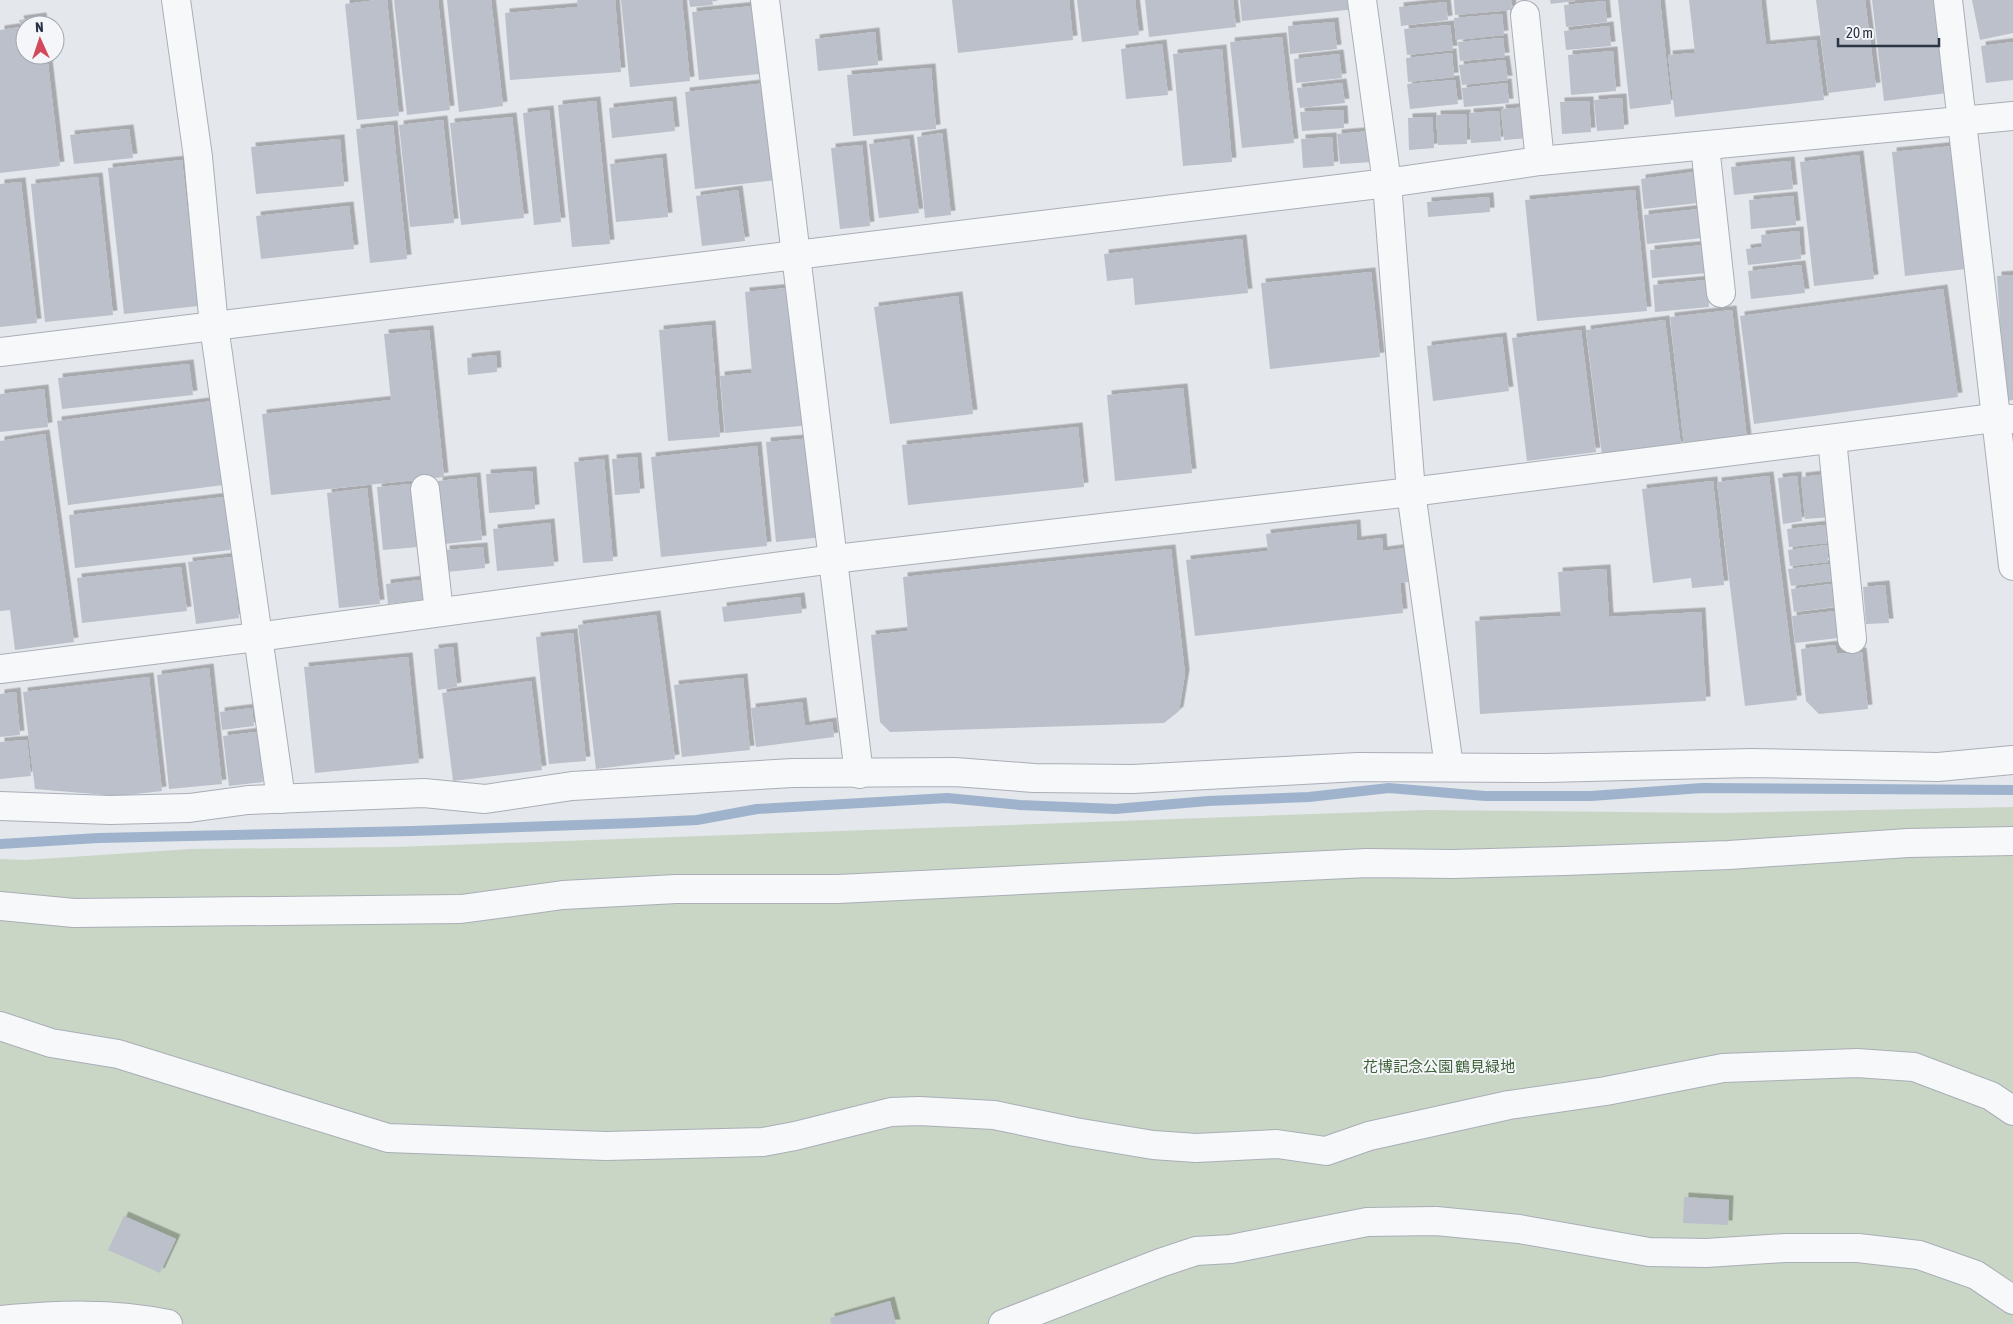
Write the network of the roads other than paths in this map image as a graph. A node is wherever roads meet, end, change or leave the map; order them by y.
1 (176, 0) edge
2 (765, 0) edge
3 (1362, 0) edge
4 (1948, 0) edge
5 (1525, 15) dead end
6 (2013, 116) edge
7 (1962, 123) junction
8 (1705, 146) junction
9 (1540, 161) junction
10 (1387, 183) junction
11 (797, 254) junction
12 (1721, 292) dead end
13 (214, 326) junction
14 (0, 352) edge
15 (2004, 419) edge
16 (1832, 439) junction
17 (425, 489) dead end
18 (1411, 492) junction
19 (834, 559) junction
20 (2013, 566) edge
21 (438, 612) junction
22 (257, 637) junction
23 (1852, 639) dead end
24 (0, 669) edge
25 (2013, 760) edge
26 (1449, 767) junction
27 (859, 774) junction
28 (281, 799) junction
29 (0, 806) edge
30 (2013, 842) edge
31 (0, 906) edge
32 (0, 1026) edge
33 (2013, 1111) edge
34 (2013, 1300) edge
35 (0, 1320) edge
36 (168, 1324) edge
37 (1003, 1324) edge

1 - 13 street
2 - 11 street
3 - 10 street
4 - 7 street
5 - 9 street
6 - 7 street
7 - 8 street
7 - 15 street
8 - 9 street
8 - 12 street
9 - 10 street
10 - 11 street
10 - 18 street
11 - 13 street
11 - 19 street
13 - 14 street
13 - 22 street
15 - 16 street
15 - 20 street
16 - 18 street
16 - 23 street
17 - 21 street
18 - 19 street
18 - 26 street
19 - 21 street
19 - 27 street
21 - 22 street
22 - 24 street
22 - 28 street
25 - 26 street
26 - 27 street
27 - 28 street
28 - 29 street
30 - 31 street
32 - 33 street
34 - 37 street
35 - 36 street

